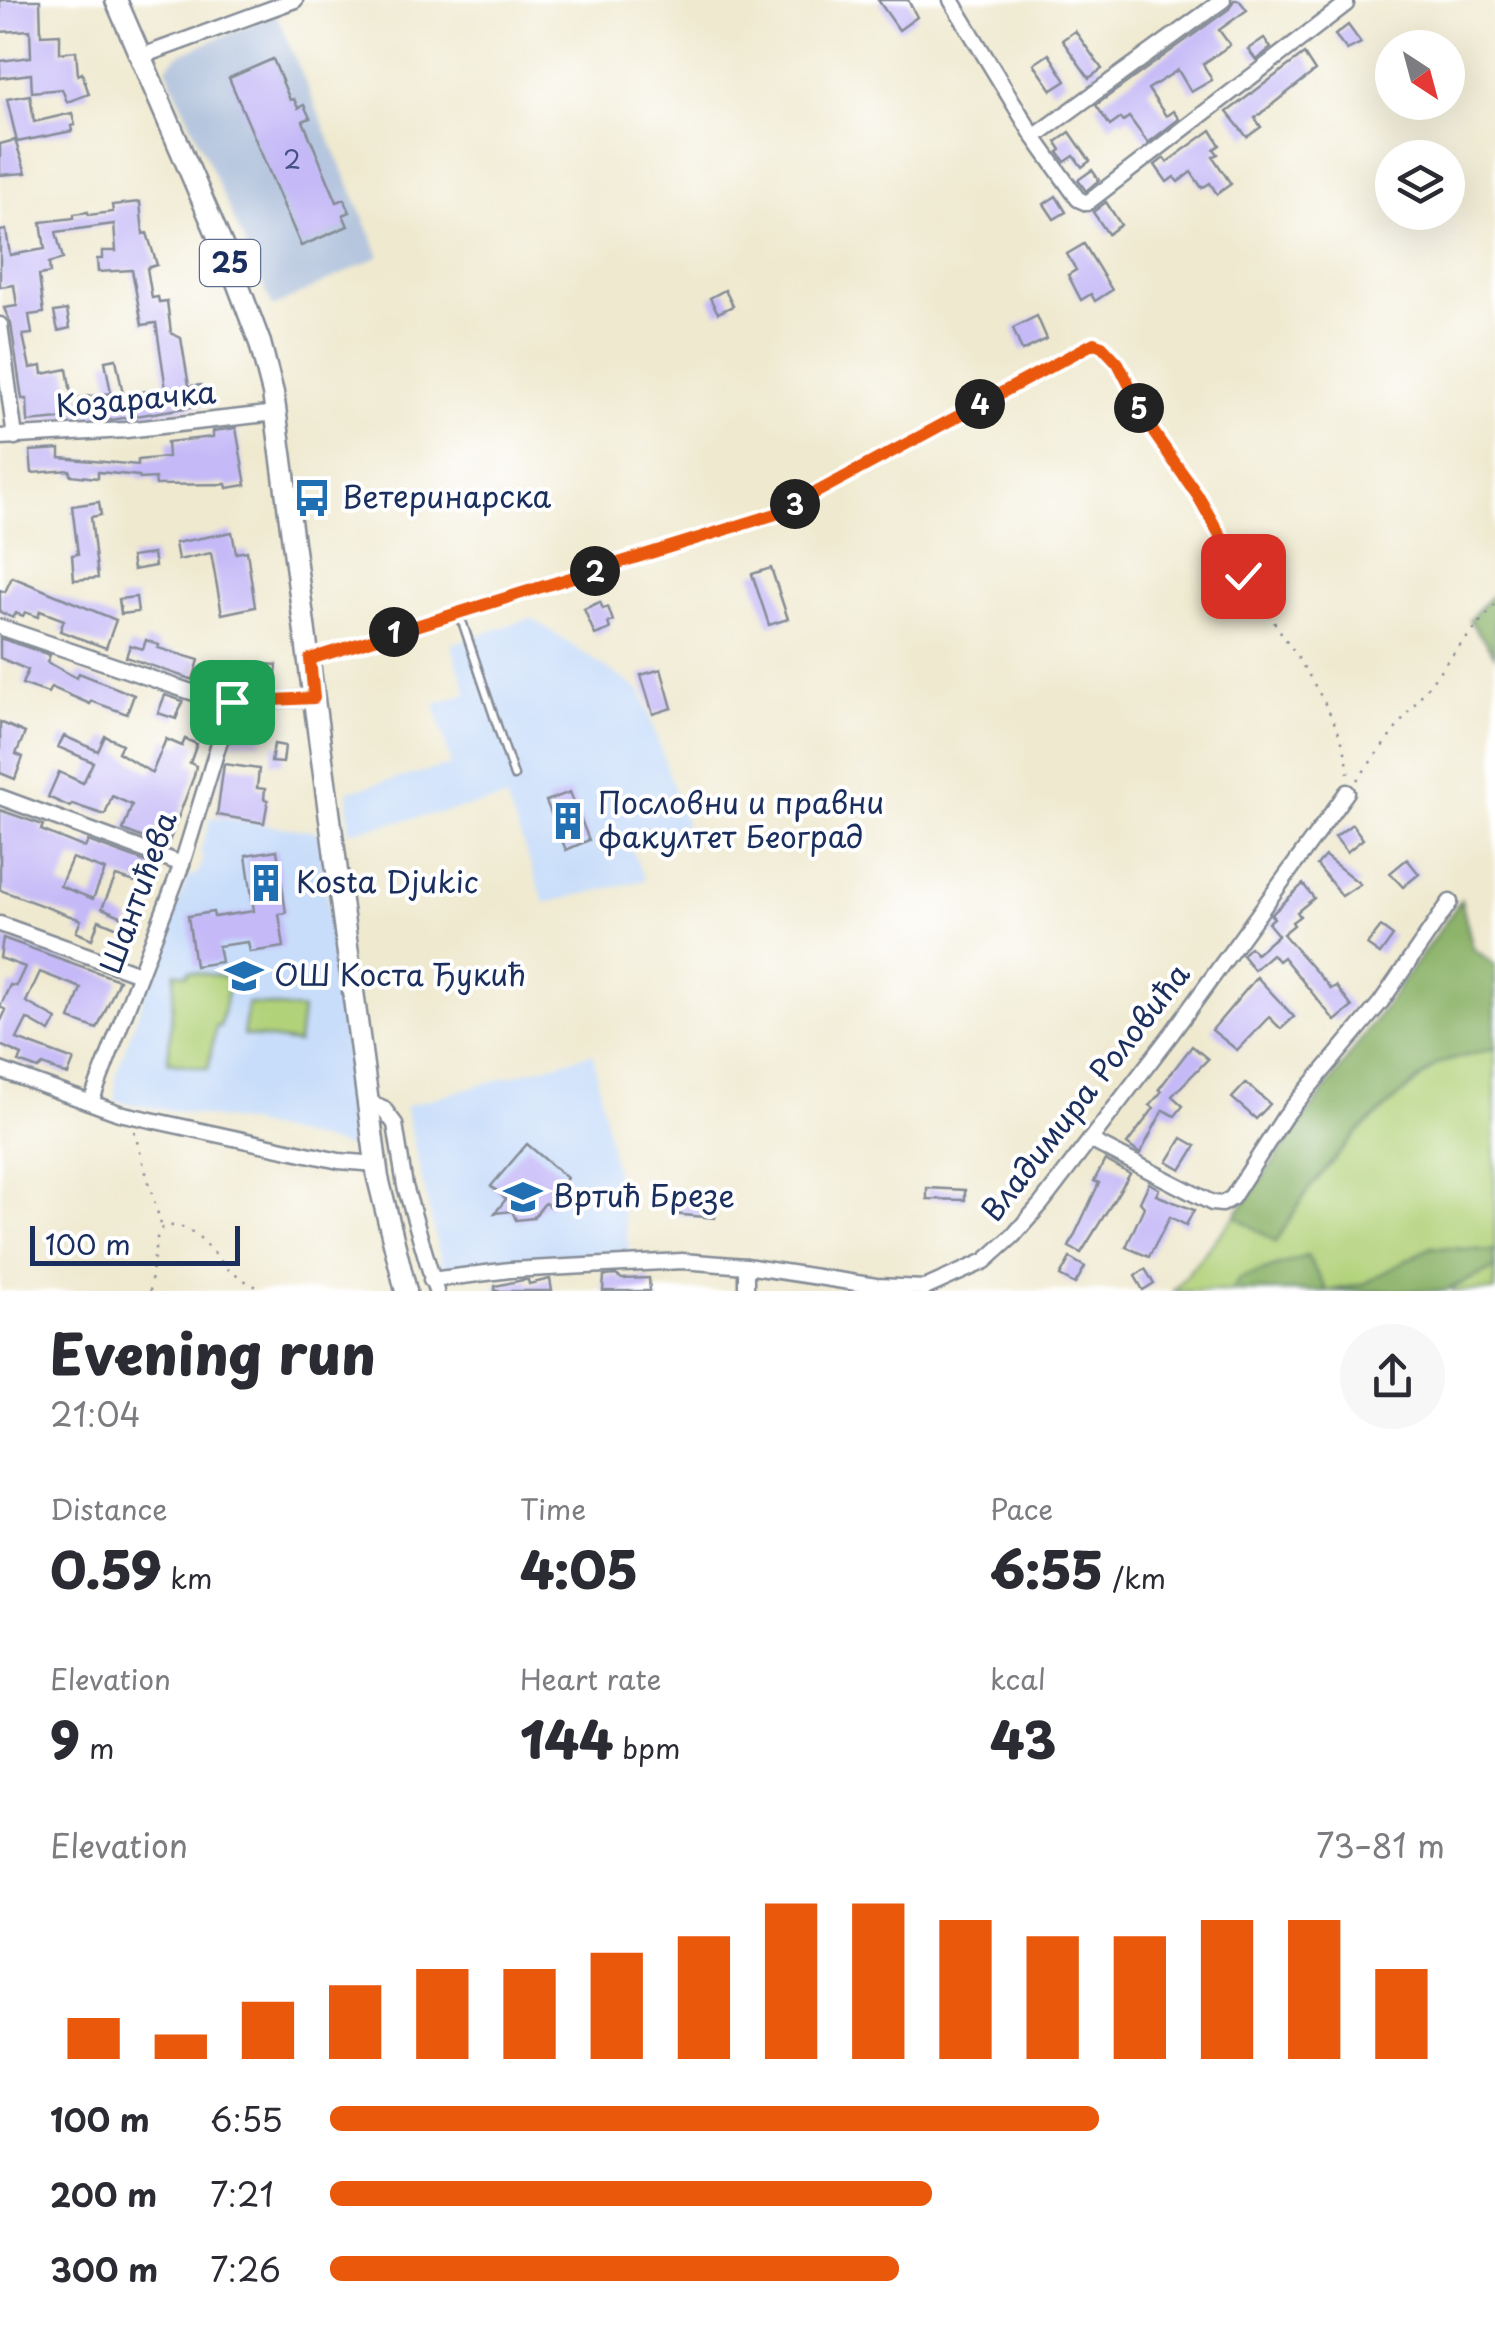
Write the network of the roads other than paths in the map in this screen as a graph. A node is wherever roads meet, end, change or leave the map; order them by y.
1 (116, 0) edge
2 (295, 0) edge
3 (951, 0) edge
4 (1223, 0) edge
5 (1346, 4) dead end
6 (142, 56) junction
7 (1034, 138) junction
8 (0, 326) edge
9 (1118, 363) road end
10 (276, 413) junction
11 (8, 437) edge
12 (453, 616) junction
13 (0, 627) edge
14 (310, 659) junction
15 (314, 698) junction
16 (232, 702) junction
17 (514, 776) dead end
18 (1348, 792) road end
19 (0, 797) edge
20 (182, 864) junction
21 (1450, 902) dead end
22 (0, 924) edge
23 (139, 974) junction
24 (0, 1070) edge
25 (91, 1102) junction
26 (370, 1102) junction
27 (1090, 1140) junction
28 (376, 1164) junction
29 (746, 1266) junction
30 (434, 1285) edge
31 (876, 1289) edge
32 (930, 1289) edge
33 (406, 1291) edge
34 (746, 1291) edge

1 - 6 main road, 25
2 - 6 street
3 - 7 street
4 - 7 street
5 - 7 street
6 - 10 main road, 25
8 - 11 street
9 - 12 lane
10 - 11 street, Козарачка
10 - 14 main road, 25
12 - 14 lane
12 - 17 lane
13 - 16 street
14 - 15 main road, 25
15 - 16 street
15 - 26 main road, 25
16 - 20 street, Шантићева
18 - 27 street, Владимира Роловића
19 - 20 street
20 - 23 street, Шантићева
21 - 27 street
22 - 23 street
23 - 25 street, Шантићева
24 - 25 street
25 - 28 street
26 - 28 main road, 25
26 - 30 street
27 - 32 street, Владимира Роловића
28 - 33 main road, 25
29 - 30 street, Владимира Роловића
29 - 31 street, Владимира Роловића
29 - 34 street
31 - 32 street, Владимира Роловића

